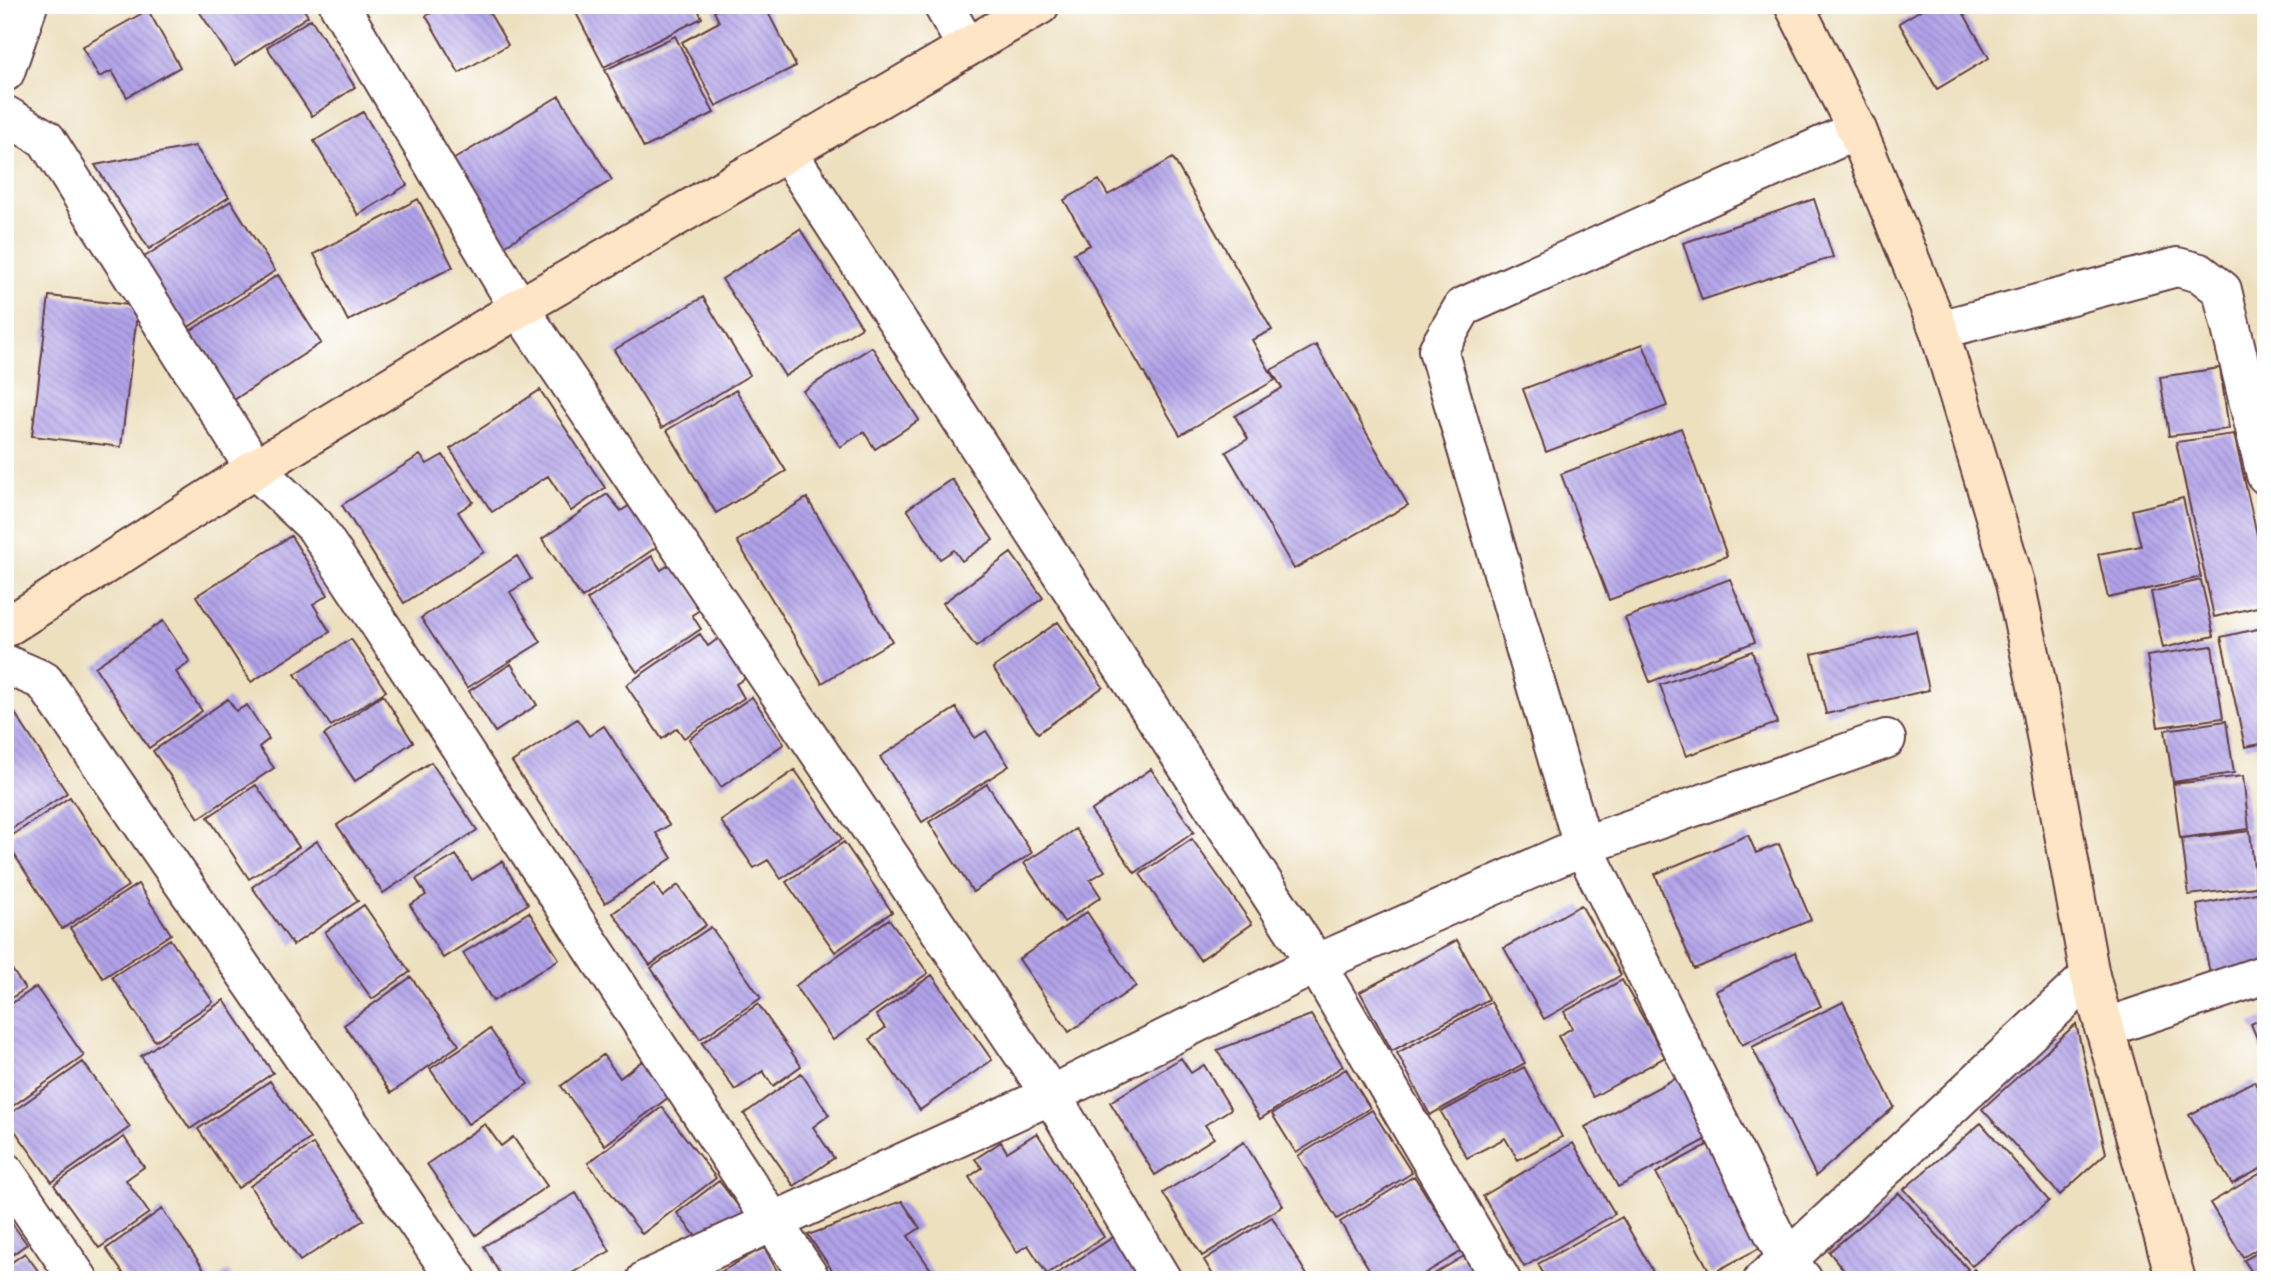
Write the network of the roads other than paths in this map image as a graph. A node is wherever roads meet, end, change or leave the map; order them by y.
1 (28, 5) edge
2 (338, 5) edge
3 (943, 5) edge
4 (1040, 5) edge
5 (1794, 5) edge
6 (967, 47) junction
7 (5, 72) edge
8 (5, 115) edge
9 (1857, 130) junction
10 (788, 153) junction
11 (519, 308) junction
12 (1939, 330) junction
13 (255, 469) junction
14 (2266, 475) edge
15 (5, 628) edge
16 (5, 664) edge
17 (1886, 739) dead end
18 (1583, 846) junction
19 (1316, 964) junction
20 (2266, 974) edge
21 (2090, 976) junction
22 (2104, 1028) junction
23 (1051, 1095) junction
24 (5, 1172) edge
25 (772, 1221) junction
26 (1785, 1273) edge
27 (79, 1280) edge
28 (457, 1280) edge
29 (646, 1280) edge
30 (811, 1280) edge
31 (1162, 1280) edge
32 (1501, 1280) edge
33 (2176, 1280) edge

1 - 7 street
2 - 11 street
3 - 6 street
4 - 6 street
5 - 9 street
6 - 10 street
8 - 13 street
9 - 12 street
9 - 18 street
10 - 11 street
10 - 19 street
11 - 13 street
11 - 23 street
12 - 14 street
12 - 21 street
13 - 15 street
13 - 25 street
16 - 28 street
17 - 18 street
18 - 19 street
18 - 26 street
19 - 23 street
19 - 32 street
20 - 22 street
21 - 22 street
21 - 26 street
22 - 33 street
23 - 25 street
23 - 31 street
24 - 27 street
25 - 29 street
25 - 30 street

